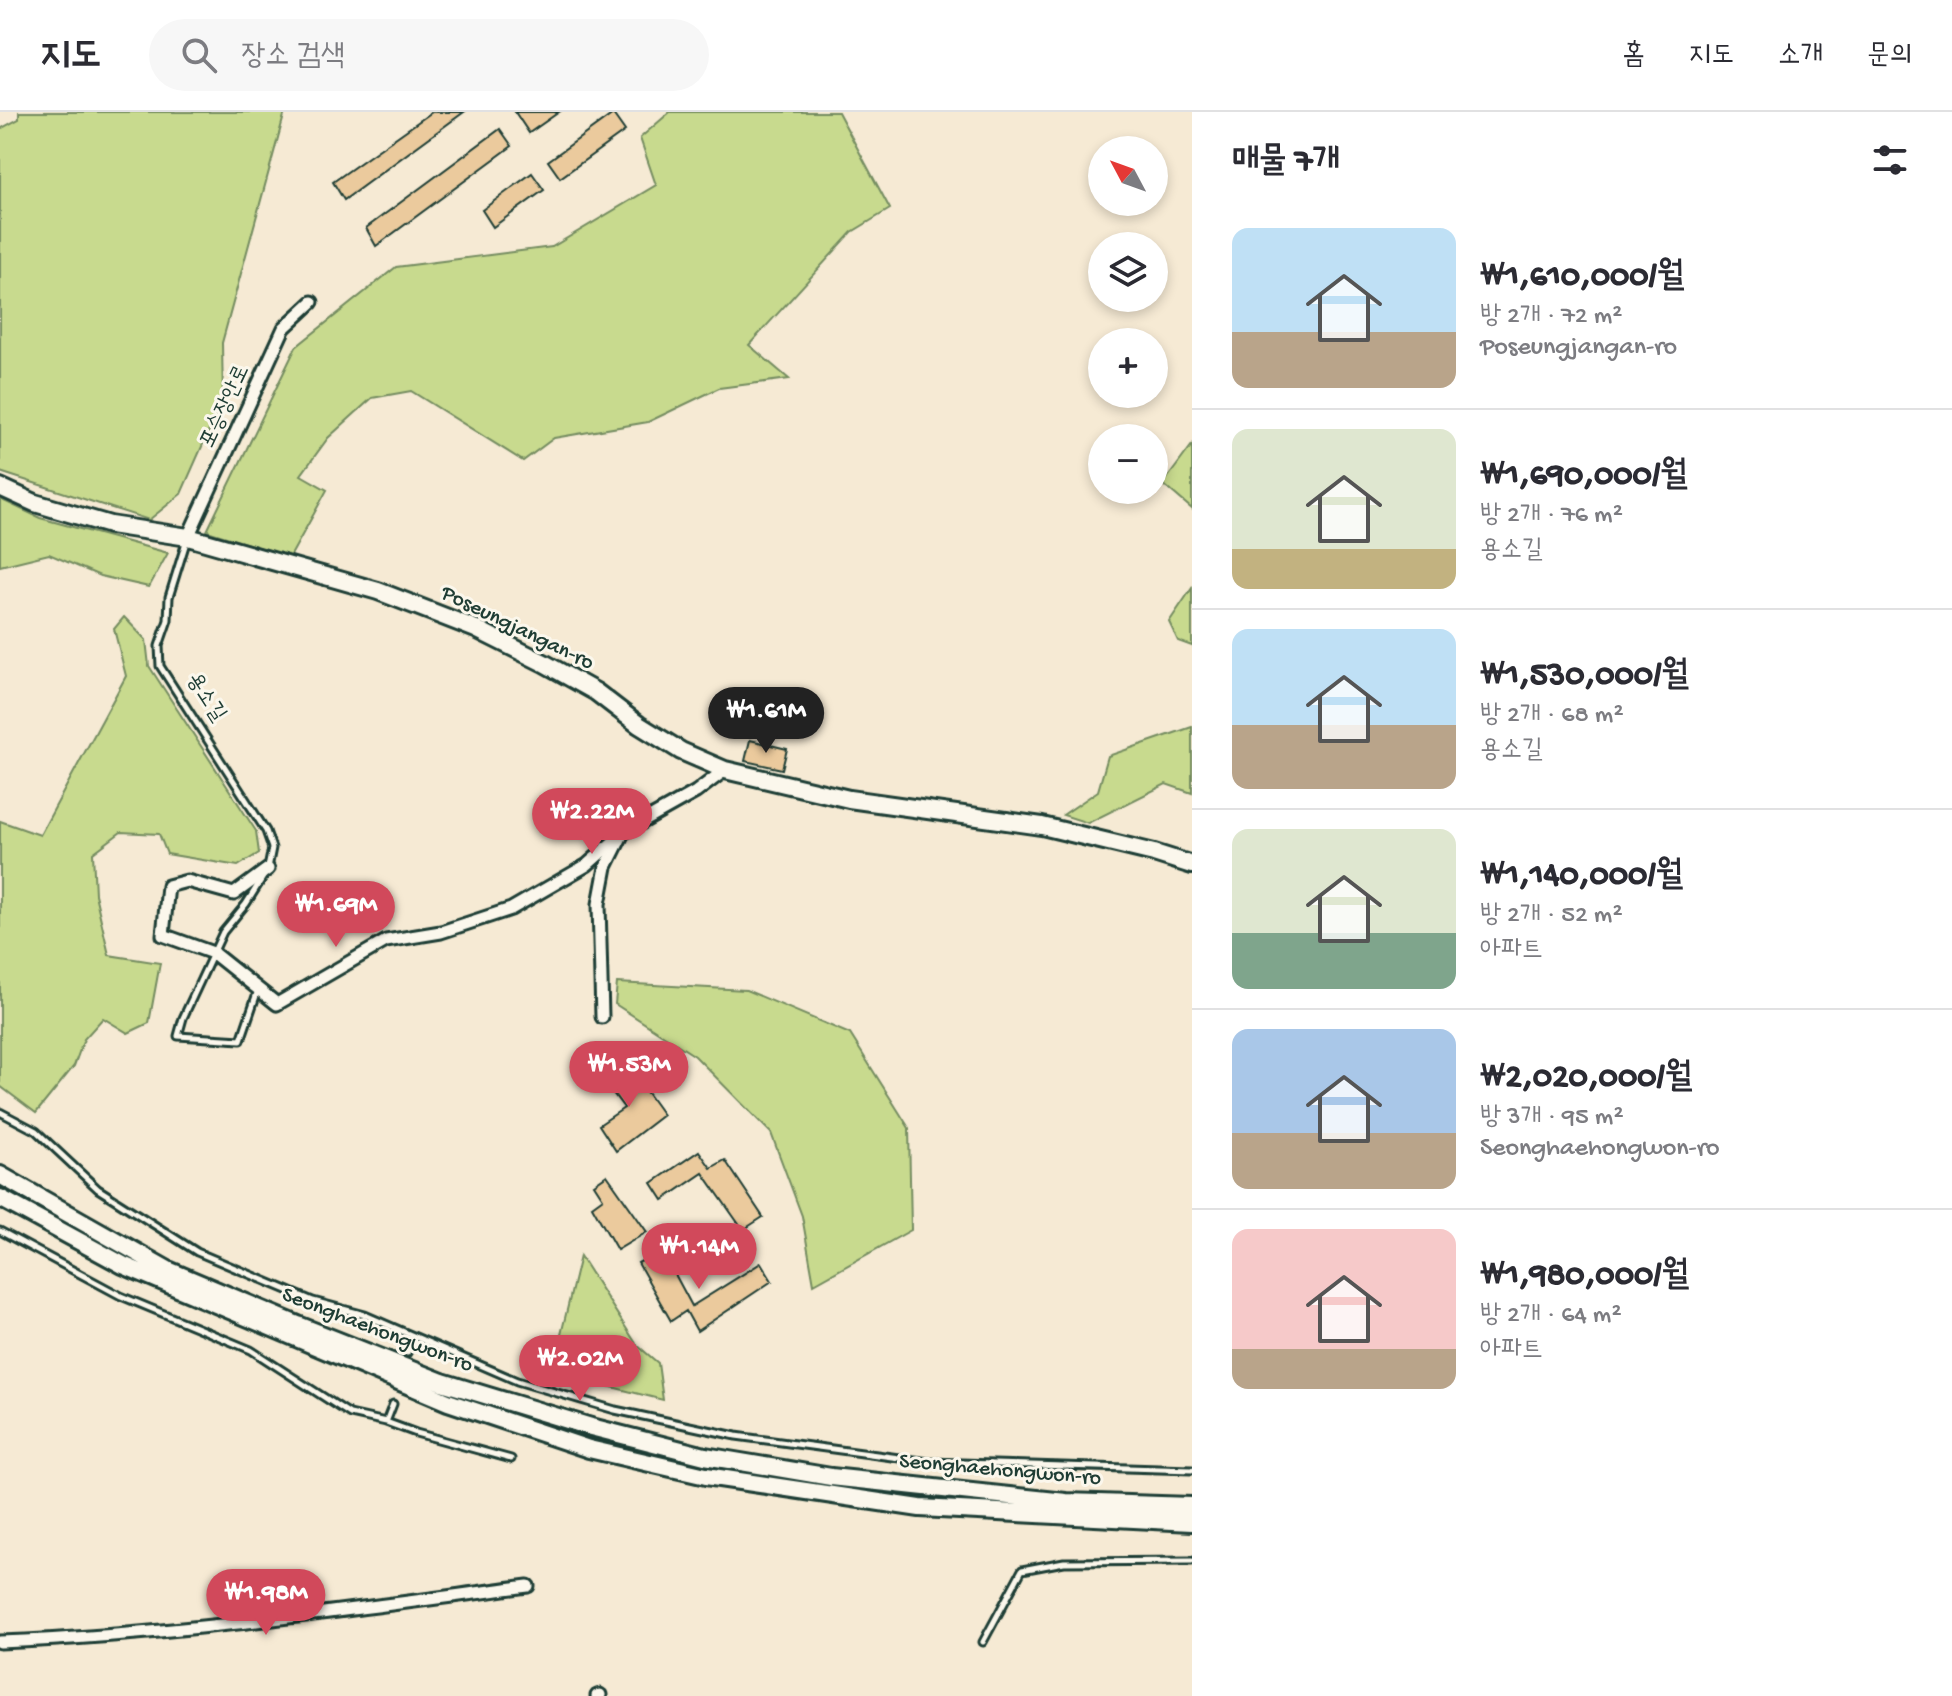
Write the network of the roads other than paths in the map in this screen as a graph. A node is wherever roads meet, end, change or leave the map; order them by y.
1 (312, 302) dead end
2 (0, 487) edge
3 (188, 537) junction
4 (725, 770) junction
5 (623, 833) junction
6 (1192, 865) edge
7 (268, 869) junction
8 (213, 953) junction
9 (258, 989) junction
10 (602, 1017) dead end
11 (0, 1112) edge
12 (0, 1175) edge
13 (0, 1198) edge
14 (0, 1231) edge
15 (413, 1338) junction
16 (407, 1353) dead end
17 (393, 1404) dead end
18 (386, 1422) junction
19 (511, 1459) dead end
20 (1192, 1470) edge
21 (1192, 1506) edge
22 (1192, 1522) edge
23 (1192, 1561) edge
24 (528, 1586) dead end
25 (0, 1642) edge
26 (983, 1642) dead end

1 - 3 street, 포승장안로
2 - 3 main road, Poseungjangan-ro
3 - 4 main road, Poseungjangan-ro
3 - 7 lane, 용소길
4 - 5 street
4 - 6 main road, Poseungjangan-ro
5 - 9 street
5 - 10 street
7 - 8 lane
7 - 8 street
8 - 9 street
8 - 9 lane
11 - 15 lane
12 - 21 main road, Seonghaehongwon-ro
13 - 22 main road, Seonghaehongwon-ro
14 - 18 lane
15 - 16 lane
15 - 20 lane
17 - 18 lane
18 - 19 lane
23 - 26 lane
24 - 25 street

